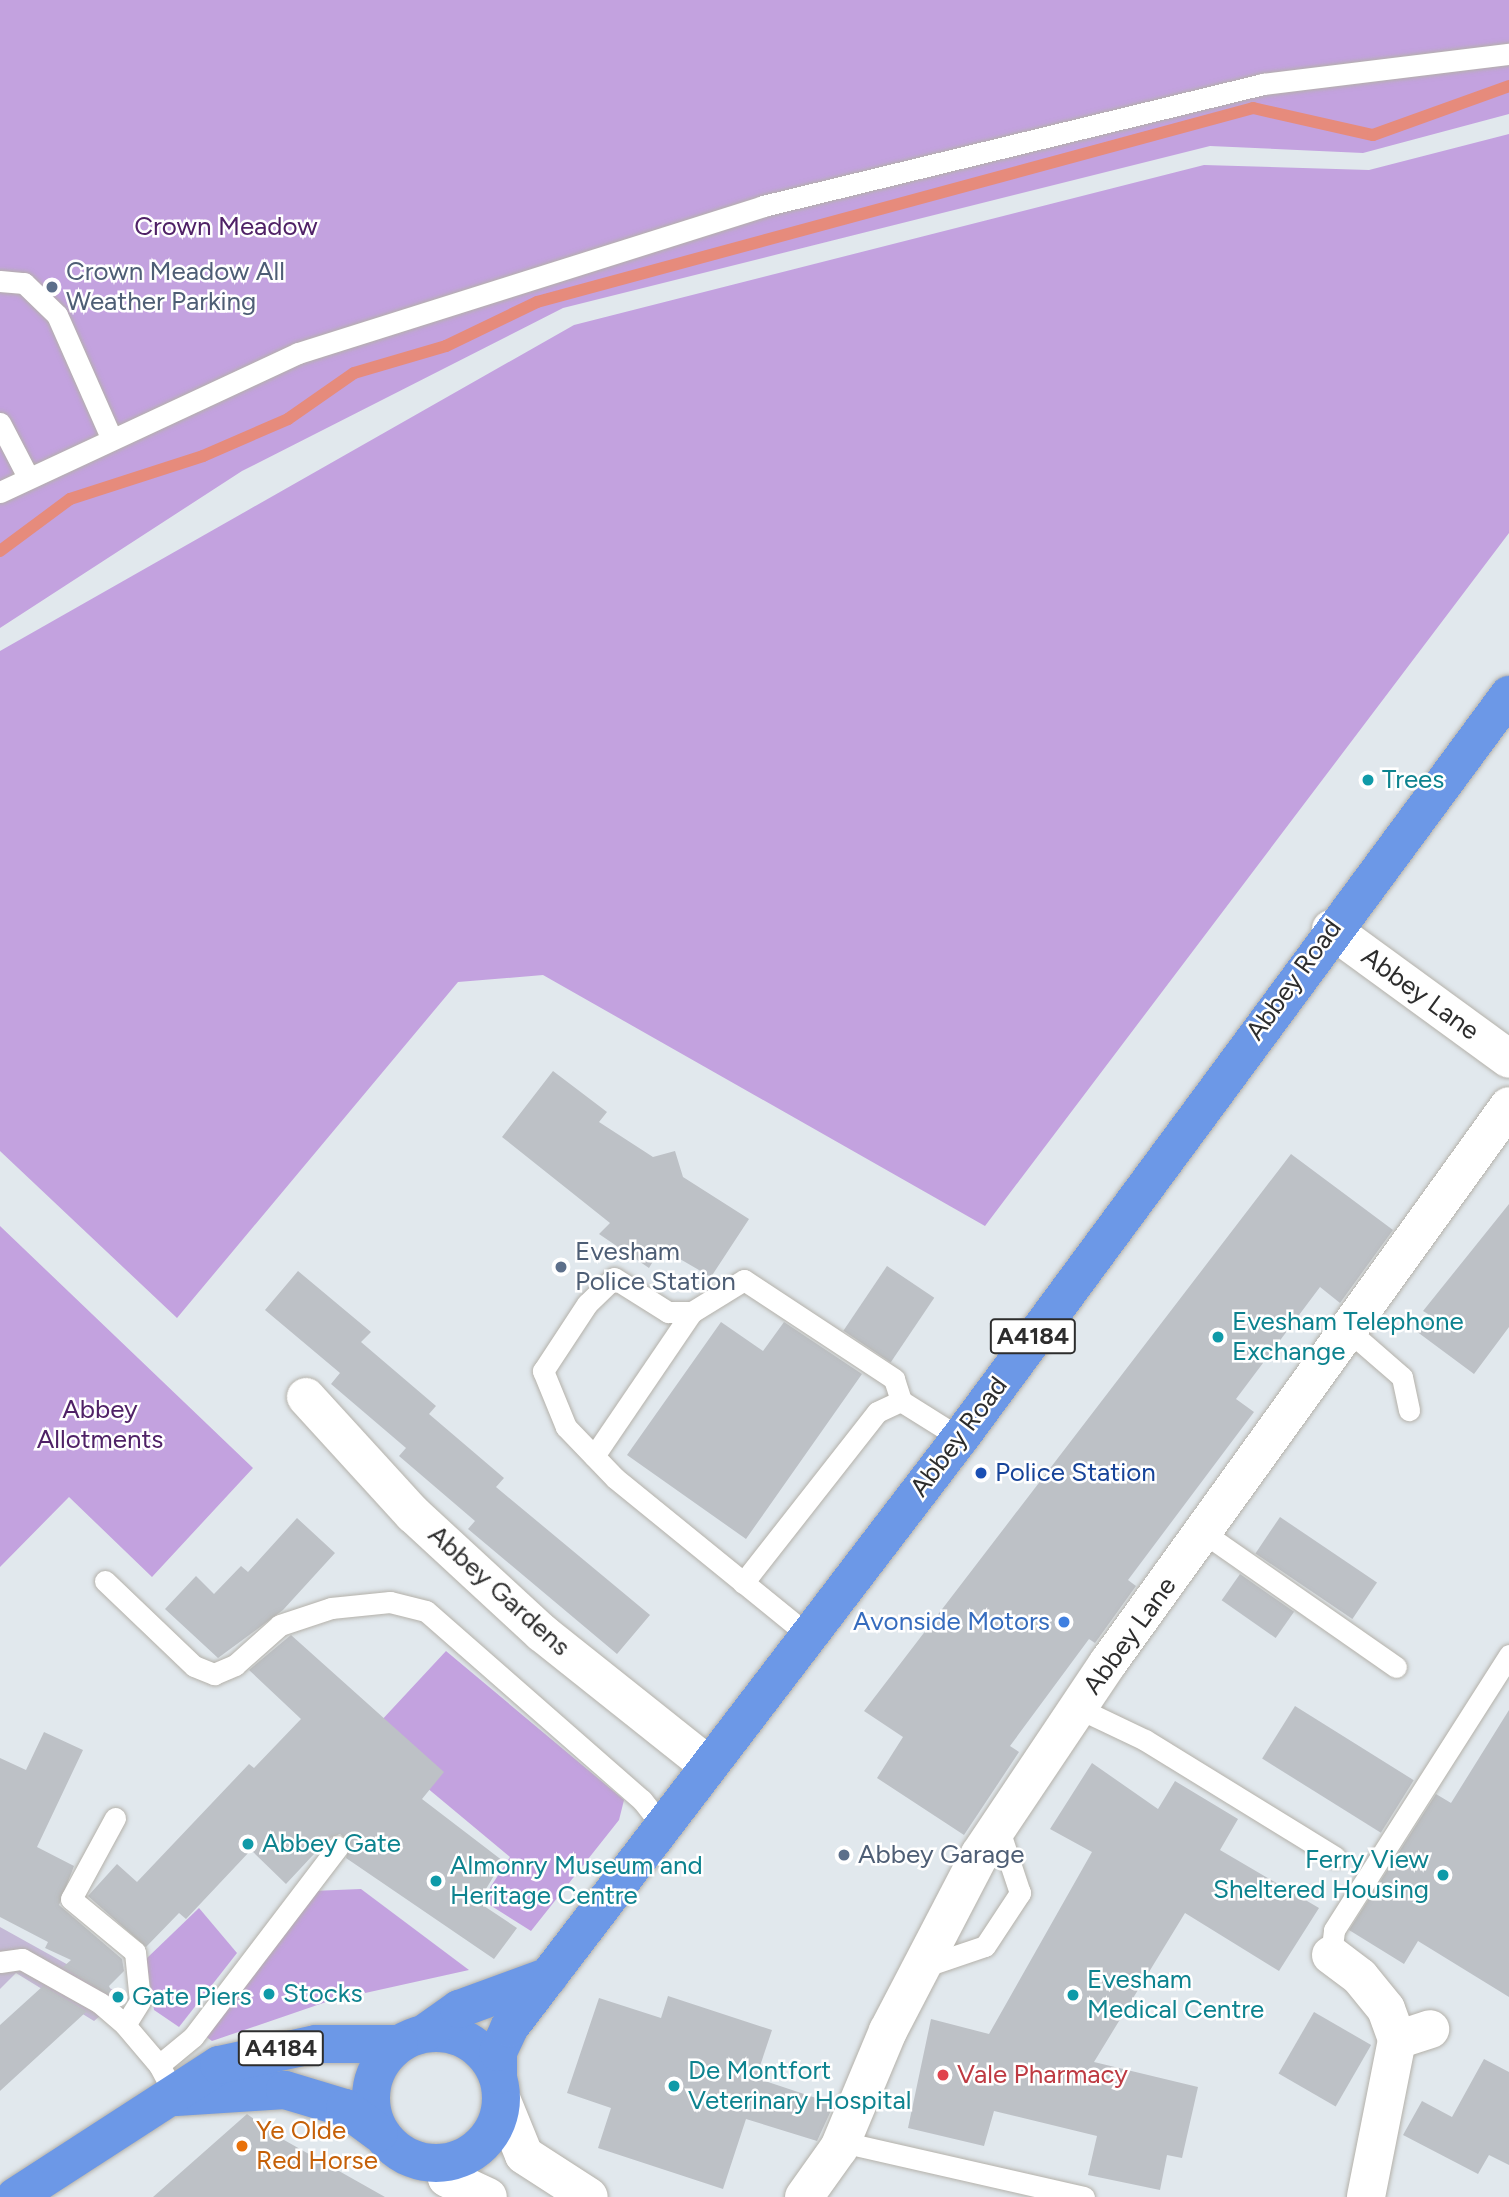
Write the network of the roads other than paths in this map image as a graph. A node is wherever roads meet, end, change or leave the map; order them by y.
1 (1509, 54) edge
2 (0, 281) edge
3 (0, 423) edge
4 (110, 435) junction
5 (27, 475) junction
6 (0, 492) edge
7 (1509, 695) edge
8 (1331, 929) junction
9 (1509, 1059) edge
10 (1509, 1106) edge
11 (692, 1312) junction
12 (1349, 1331) junction
13 (306, 1397) dead end
14 (901, 1401) junction
15 (1409, 1410) dead end
16 (960, 1438) junction
17 (594, 1456) junction
18 (1204, 1533) junction
19 (105, 1581) dead end
20 (744, 1583) junction
21 (808, 1635) junction
22 (1509, 1655) edge
23 (1396, 1667) dead end
24 (1078, 1708) junction
25 (708, 1765) junction
26 (116, 1818) dead end
27 (998, 1827) junction
28 (665, 1829) junction
29 (338, 1847) dead end
30 (1335, 1857) dead end
31 (1331, 1955) joint
32 (0, 1962) edge
33 (921, 1968) junction
34 (554, 1974) junction
35 (125, 2025) junction
36 (412, 2038) junction
37 (168, 2081) junction
38 (500, 2088) junction
39 (379, 2133) junction
40 (842, 2142) junction
41 (446, 2163) junction
42 (15, 2197) edge
43 (488, 2197) edge
44 (589, 2197) edge
45 (804, 2197) edge
46 (1084, 2197) edge
47 (1366, 2197) edge

1 - 4 lane
2 - 4 lane
3 - 5 lane
4 - 5 lane
5 - 6 lane
7 - 8 main road, Abbey Road / A4184
8 - 9 street, Abbey Lane
8 - 16 main road, Abbey Road / A4184
10 - 12 street, Abbey Lane
11 - 14 lane
11 - 17 lane
11 - 17 lane
12 - 15 lane
12 - 18 street, Abbey Lane
13 - 25 street, Abbey Gardens
14 - 16 lane
14 - 20 lane
16 - 21 main road, Abbey Road / A4184
17 - 20 lane
18 - 23 lane
18 - 24 street, Abbey Lane
19 - 28 lane
20 - 21 lane
21 - 25 main road, Abbey Road / A4184
22 - 31 lane
24 - 27 street, Abbey Lane
24 - 30 lane
25 - 28 main road, Abbey Road / A4184
26 - 35 lane
27 - 33 street, Abbey Lane
27 - 33 lane
28 - 34 main road, Abbey Road / A4184
29 - 37 lane
31 - 47 street
32 - 35 lane
33 - 40 street, Abbey Lane
34 - 36 main road
34 - 38 main road, Abbey Road / A4184
35 - 37 lane
36 - 37 main road, A4184
36 - 38 main road, A4184
36 - 39 main road
37 - 39 main road, A4184
37 - 42 main road, A4184
38 - 41 main road, A4184
38 - 44 street
39 - 41 main road, A4184
40 - 45 street, Abbey Lane
40 - 46 lane
41 - 43 street

